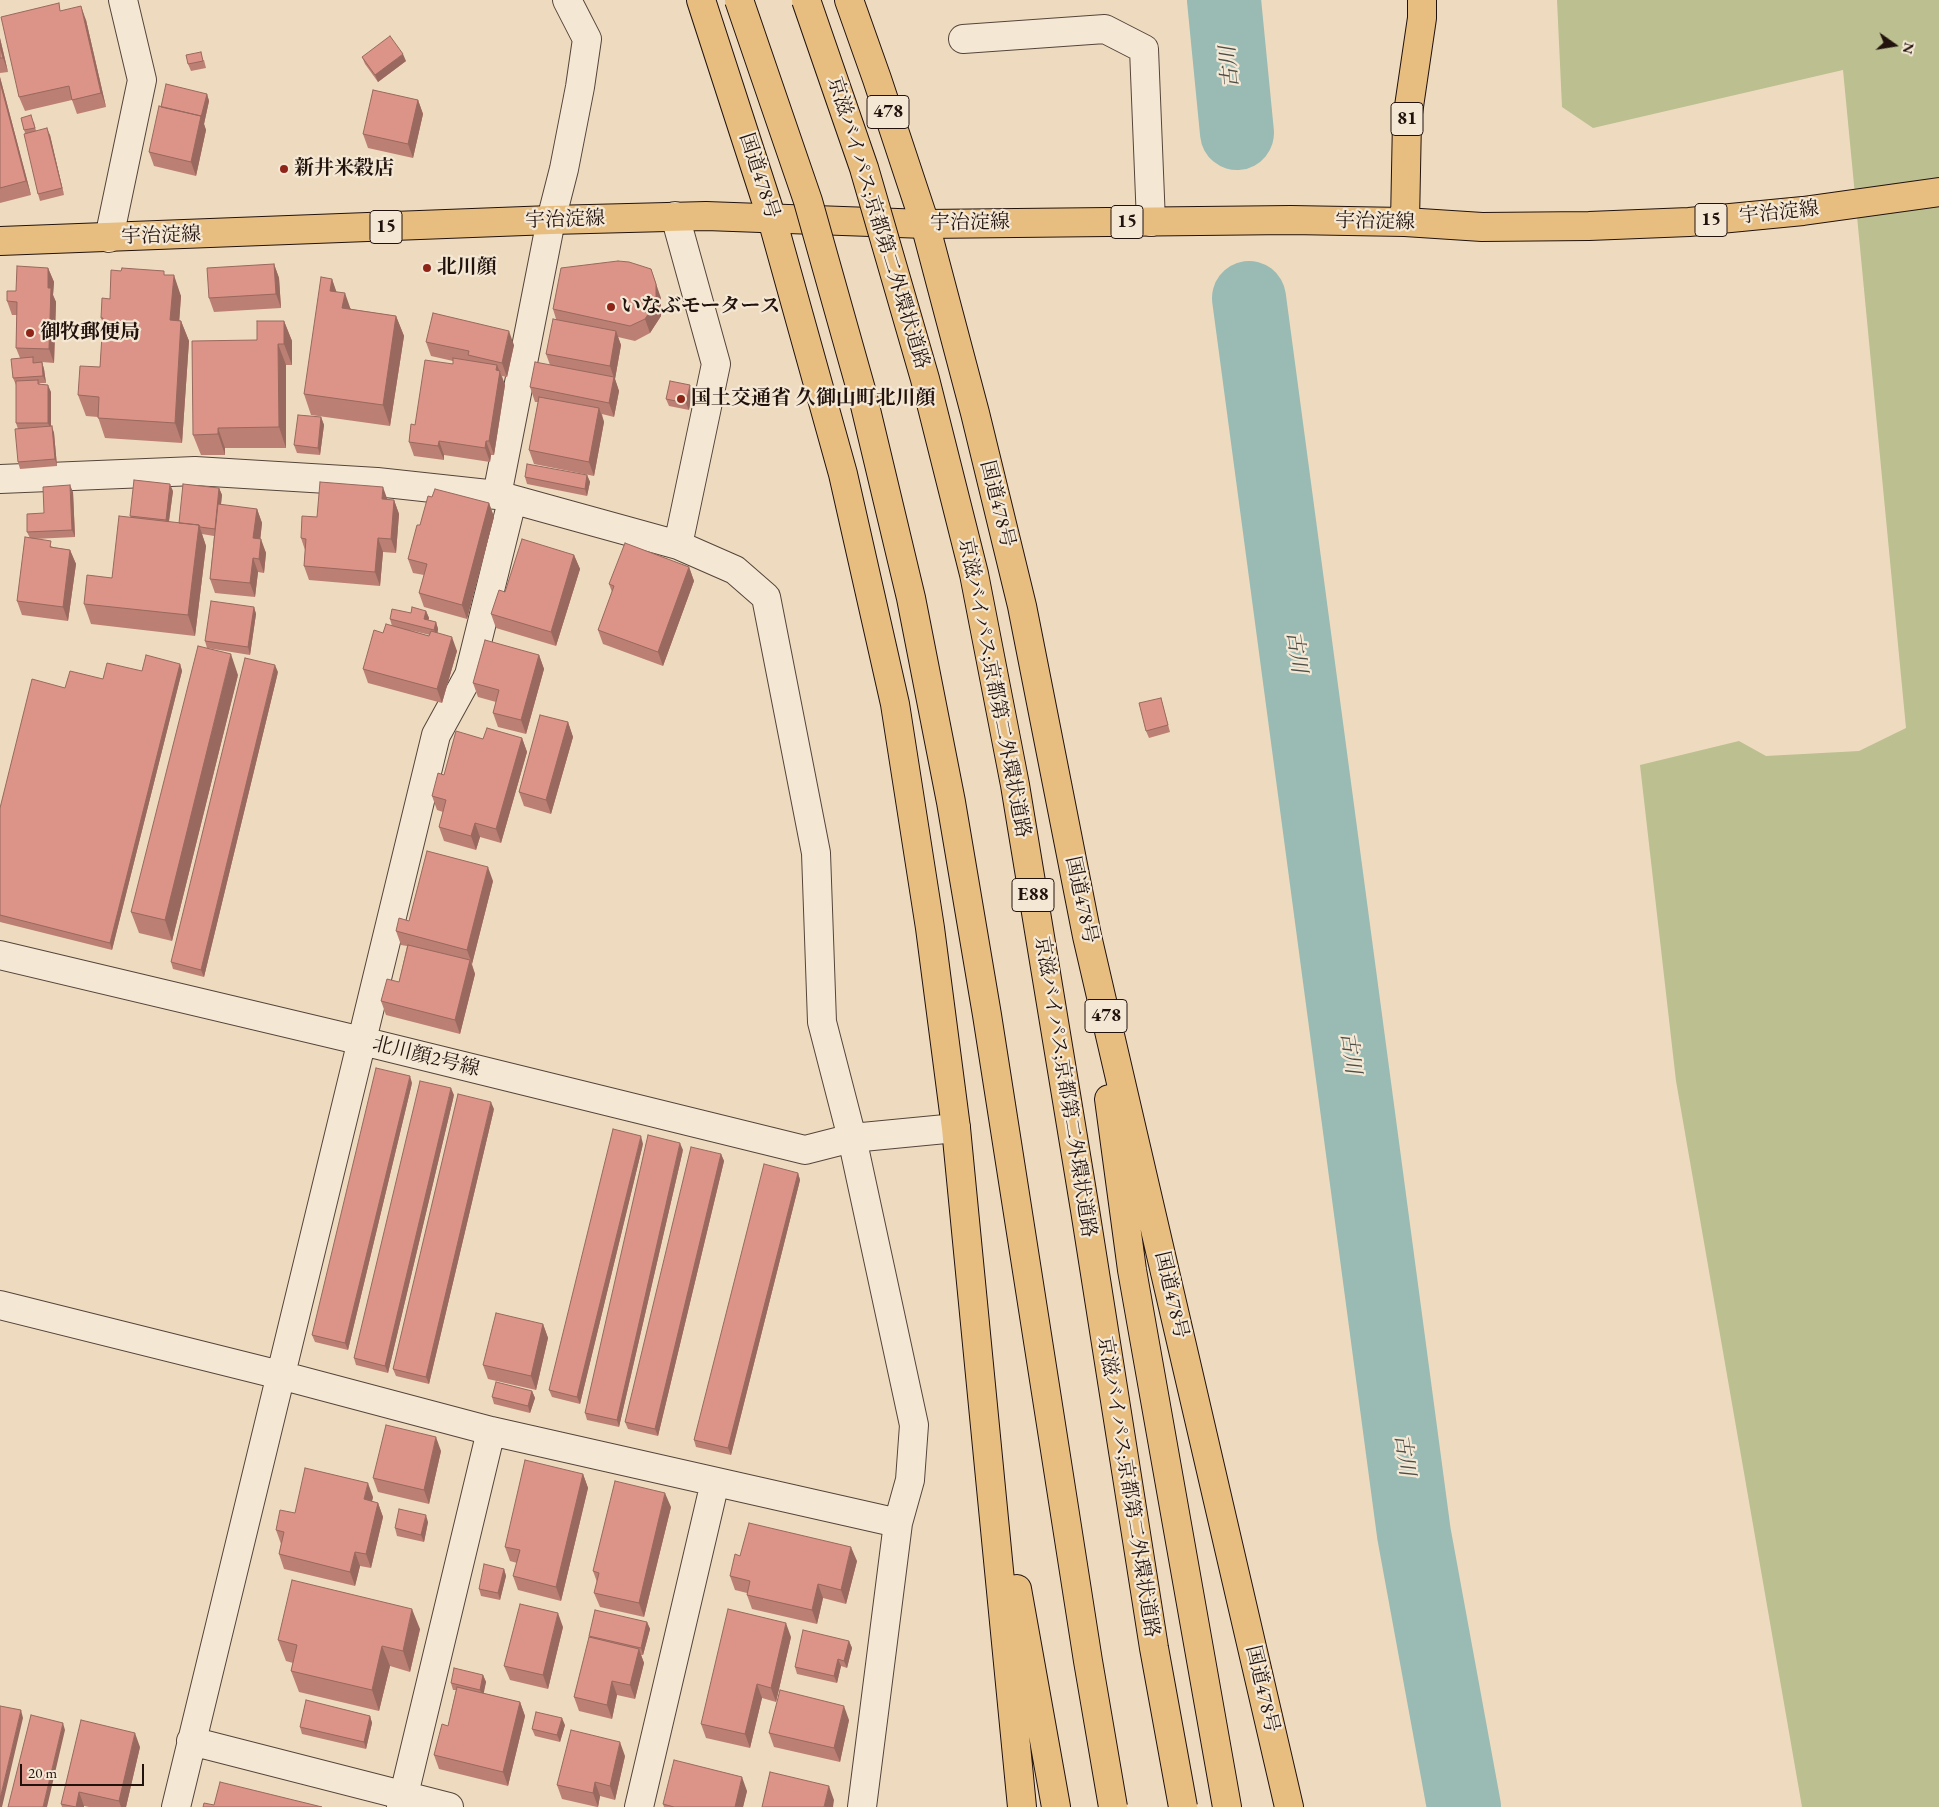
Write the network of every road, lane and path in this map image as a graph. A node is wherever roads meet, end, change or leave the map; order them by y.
1 (123, 0) edge
2 (567, 0) edge
3 (701, 0) edge
4 (739, 0) edge
5 (806, 0) edge
6 (849, 0) edge
7 (1422, 0) edge
8 (963, 39) dead end
9 (1939, 192) edge
10 (675, 216) junction
11 (772, 218) junction
12 (551, 220) junction
13 (1151, 222) junction
14 (1405, 222) junction
15 (924, 224) junction
16 (109, 238) junction
17 (0, 241) edge
18 (0, 479) edge
19 (505, 498) junction
20 (678, 545) junction
21 (1087, 936) junction
22 (0, 955) edge
23 (362, 1041) junction
24 (956, 1128) junction
25 (852, 1138) junction
26 (0, 1305) edge
27 (280, 1375) junction
28 (984, 1400) junction
29 (491, 1431) junction
30 (715, 1482) junction
31 (898, 1523) junction
32 (192, 1741) junction
33 (402, 1801) edge
34 (176, 1807) edge
35 (449, 1807) edge
36 (639, 1807) edge
37 (862, 1807) edge
38 (1022, 1807) edge
39 (1056, 1807) edge
40 (1113, 1807) edge
41 (1183, 1807) edge
42 (1227, 1807) edge
43 (1289, 1807) edge

1 - 16 street
2 - 12 street
3 - 11 main road, 国道478号
4 - 40 main road, bridge
5 - 41 main road, 京滋バイパス;京都第二外環状道路 / E88, bridge
6 - 15 main road, 国道478号 / 478
7 - 14 main road, 81
8 - 13 street
9 - 14 main road, 宇治淀線 / 15
10 - 11 main road, 宇治淀線 / 15
10 - 12 main road, 宇治淀線 / 15
10 - 20 street
11 - 15 main road, 宇治淀線 / 15
11 - 24 main road, 国道478号
12 - 16 main road, 宇治淀線 / 15
12 - 19 street
13 - 14 main road, 宇治淀線 / 15
13 - 15 main road, 宇治淀線 / 15
15 - 21 main road, 国道478号 / 478
16 - 17 main road, 宇治淀線 / 15
18 - 19 street
19 - 20 street
19 - 23 street
20 - 25 street
21 - 42 main road
21 - 43 main road, 国道478号 / 478
22 - 23 street, 北川顔2号線
23 - 25 street, 北川顔2号線
23 - 27 street
24 - 25 street, 北川顔2号線
24 - 28 main road, 国道478号
25 - 31 street
26 - 27 street
27 - 29 street
27 - 32 street
28 - 38 main road, 国道478号
28 - 39 main road
29 - 30 street
29 - 33 street
30 - 31 street
30 - 36 street
31 - 37 street
32 - 33 street
32 - 34 street
33 - 35 street

